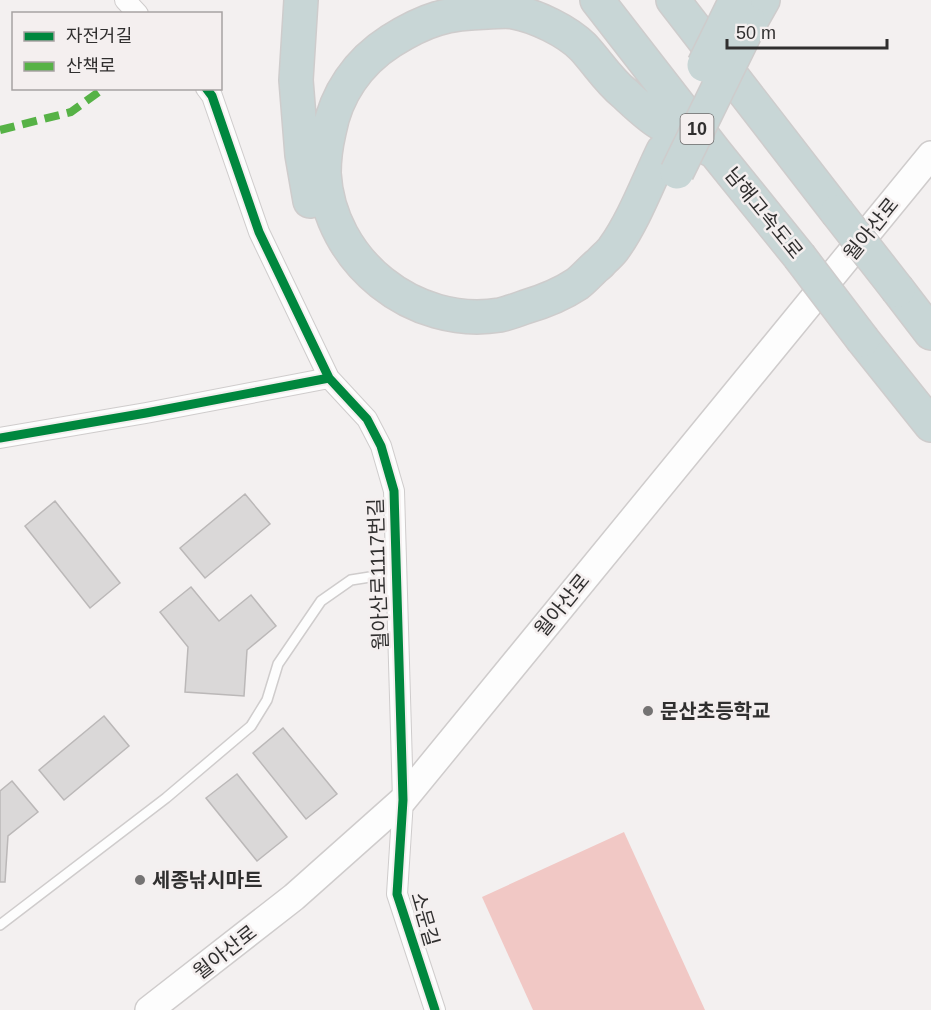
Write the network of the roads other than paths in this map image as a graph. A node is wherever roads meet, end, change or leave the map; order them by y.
1 (125, 0) edge
2 (301, 0) edge
3 (597, 0) edge
4 (673, 0) edge
5 (746, 6) edge
6 (136, 12) edge
7 (208, 90) edge
8 (715, 152) junction
9 (931, 155) edge
10 (670, 161) junction
11 (931, 333) edge
12 (329, 378) junction
13 (931, 425) edge
14 (0, 438) edge
15 (395, 573) junction
16 (403, 800) junction
17 (0, 925) edge
18 (149, 1010) edge
19 (435, 1010) edge

1 - 6 street
2 - 10 highway
3 - 8 highway, 남해고속도로 / 10
4 - 11 highway, bridge
5 - 10 highway, bridge
7 - 12 street, 월아산로1117번길
8 - 10 highway
8 - 13 highway, 남해고속도로 / 10, bridge
9 - 16 main road, 월아산로
12 - 14 street
12 - 15 street, 월아산로1117번길
15 - 16 street, 월아산로1117번길
15 - 17 lane
16 - 18 main road, 월아산로
16 - 19 street, 소문길

